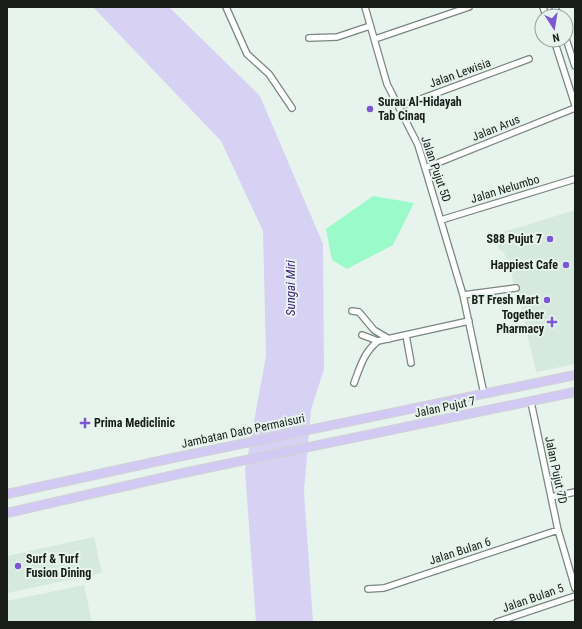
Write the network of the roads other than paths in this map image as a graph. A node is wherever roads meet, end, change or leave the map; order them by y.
1 (226, 7) edge
2 (365, 7) edge
3 (469, 7) edge
4 (370, 26) junction
5 (309, 38) dead end
6 (375, 39) junction
7 (557, 48) edge
8 (569, 48) edge
9 (529, 59) dead end
10 (575, 66) edge
11 (575, 105) edge
12 (399, 107) junction
13 (292, 108) dead end
14 (575, 108) edge
15 (425, 168) junction
16 (575, 179) edge
17 (441, 220) junction
18 (516, 288) dead end
19 (463, 295) junction
20 (352, 311) dead end
21 (469, 321) junction
22 (362, 334) dead end
23 (406, 335) junction
24 (389, 339) junction
25 (378, 341) junction
26 (411, 363) dead end
27 (575, 375) edge
28 (354, 383) dead end
29 (575, 392) edge
30 (484, 394) junction
31 (531, 402) junction
32 (322, 427) joint
33 (575, 492) edge
34 (7, 494) edge
35 (551, 497) junction
36 (7, 513) edge
37 (558, 530) junction
38 (575, 588) edge
39 (368, 589) dead end
40 (575, 596) edge
41 (497, 622) edge

1 - 13 street
2 - 4 street, Jalan Pujut 5D
3 - 6 street
4 - 5 street
4 - 6 street, Jalan Pujut 5D
6 - 12 street, Jalan Pujut 5D
7 - 11 street
8 - 10 street
9 - 12 street, Jalan Lewisia
12 - 15 street, Jalan Pujut 5D
14 - 15 street, Jalan Arus
15 - 17 street, Jalan Pujut 5D
16 - 17 street, Jalan Nelumbo
17 - 19 street, Jalan Pujut 5D
18 - 19 street
19 - 21 street, Jalan Pujut 5D
20 - 24 street
21 - 23 street
21 - 30 street, Jalan Pujut 5D
22 - 25 street
23 - 24 street
23 - 26 street
24 - 25 street
25 - 28 street
27 - 30 main road, Jalan Pujut 7
29 - 31 main road, Jalan Pujut 7
30 - 32 main road, Jalan Pujut 7
31 - 35 street, Jalan Pujut 7D
31 - 36 main road, Jalan Pujut 7
32 - 34 main road, Jambatan Dato Permaisuri
33 - 35 street
35 - 37 street, Jalan Pujut 7D
37 - 38 street, Jalan Pujut 7D
37 - 39 street, Jalan Bulan 6
40 - 41 street, Jalan Bulan 5

